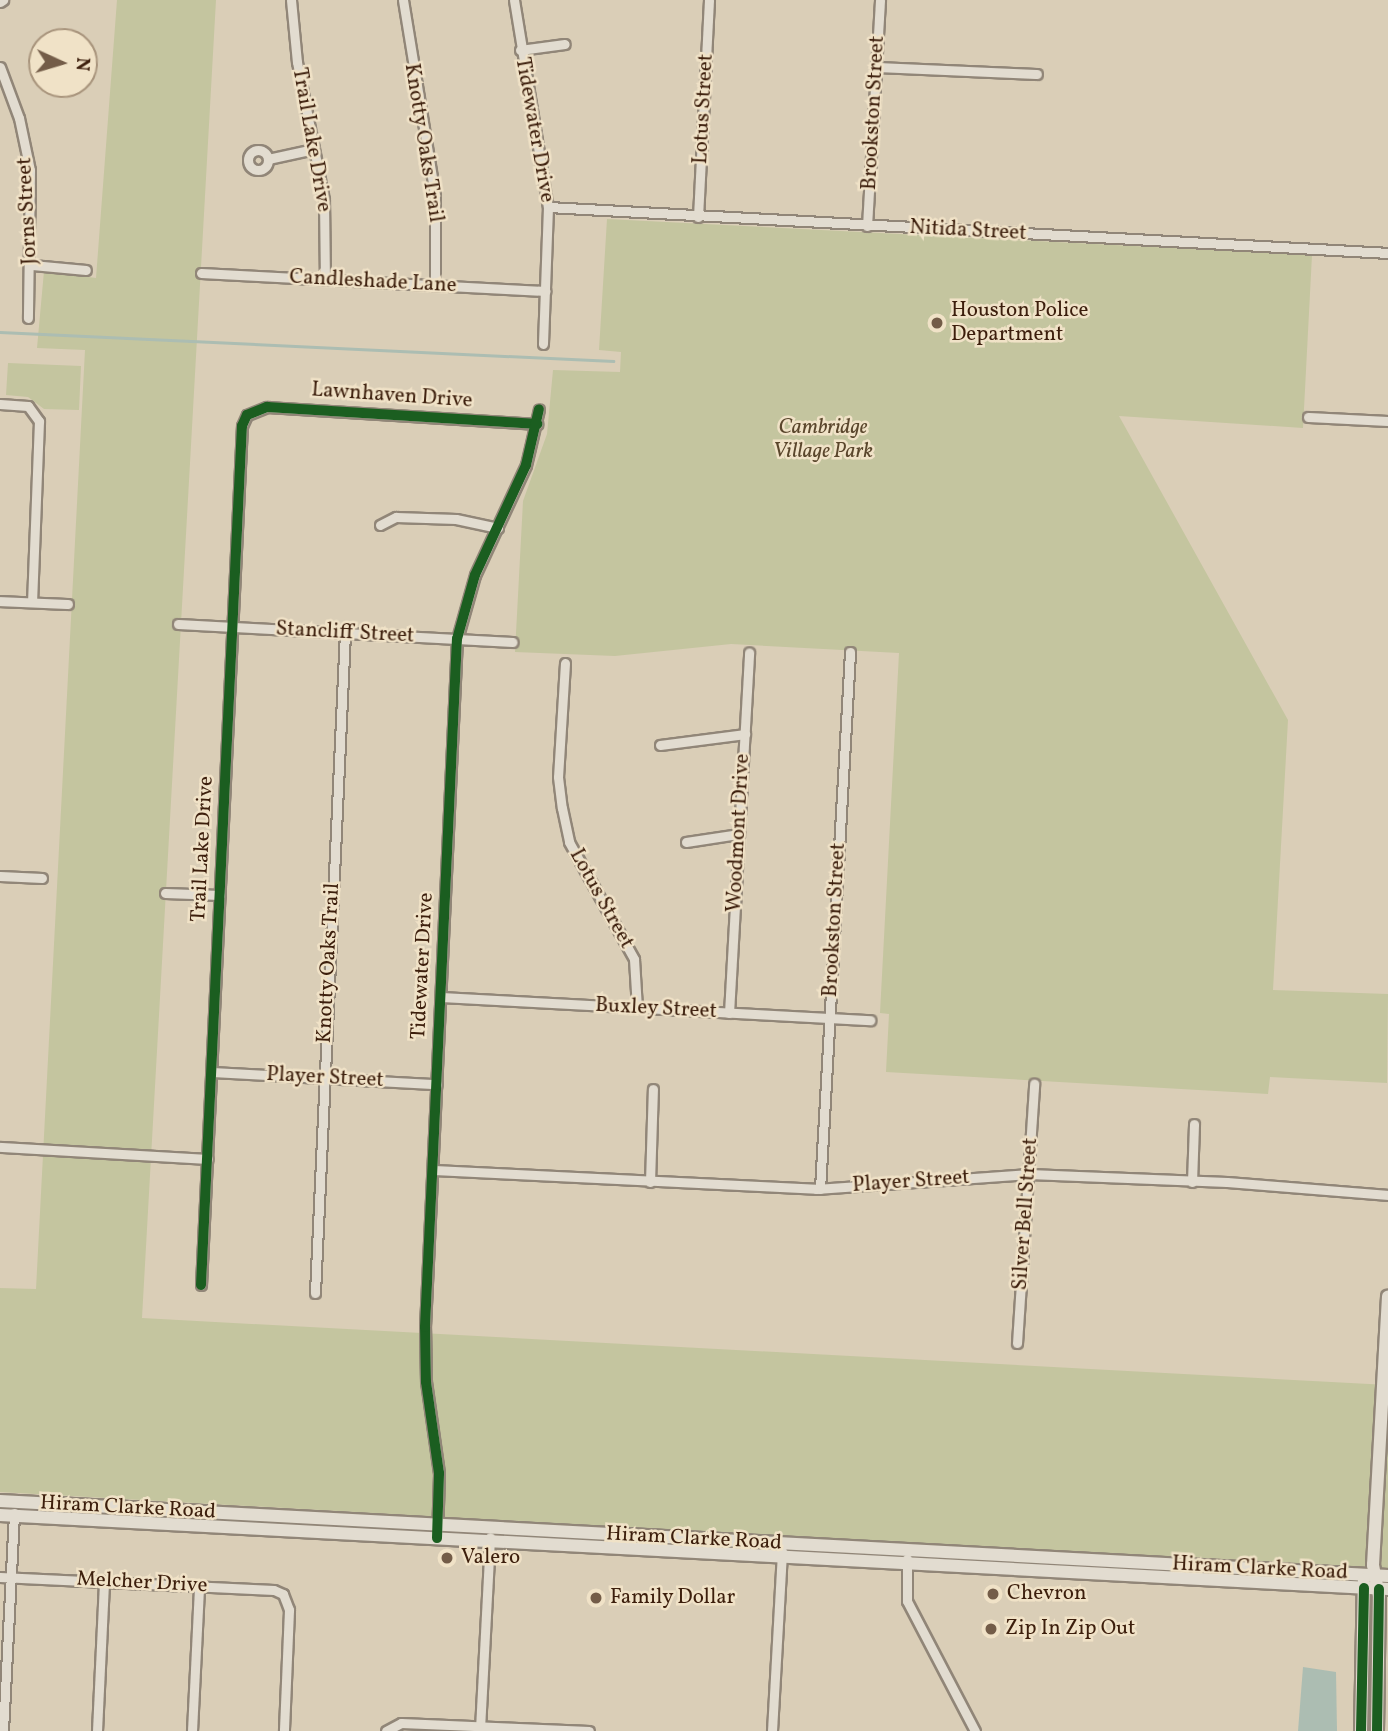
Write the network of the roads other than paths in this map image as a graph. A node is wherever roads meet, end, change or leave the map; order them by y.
1 (290, 0) edge
2 (403, 0) edge
3 (514, 0) edge
4 (709, 0) edge
5 (880, 0) edge
6 (565, 44) dead end
7 (520, 50) junction
8 (0, 67) edge
9 (876, 67) junction
10 (1037, 74) dead end
11 (314, 149) junction
12 (268, 159) dead end
13 (548, 207) junction
14 (698, 217) junction
15 (867, 226) junction
16 (1388, 253) edge
17 (32, 265) junction
18 (86, 270) dead end
19 (201, 273) dead end
20 (325, 280) junction
21 (435, 285) junction
22 (546, 291) junction
23 (28, 318) dead end
24 (543, 344) dead end
25 (0, 404) edge
26 (539, 409) dead end
27 (247, 415) joint
28 (1308, 417) dead end
29 (1388, 421) edge
30 (537, 424) junction
31 (380, 524) dead end
32 (498, 527) junction
33 (0, 601) edge
34 (32, 602) junction
35 (68, 604) dead end
36 (178, 624) dead end
37 (232, 627) junction
38 (345, 633) junction
39 (457, 639) junction
40 (513, 642) dead end
41 (850, 652) dead end
42 (749, 653) dead end
43 (565, 663) dead end
44 (745, 734) junction
45 (660, 745) dead end
46 (739, 834) junction
47 (686, 842) dead end
48 (0, 876) edge
49 (41, 878) dead end
50 (165, 892) dead end
51 (220, 895) junction
52 (441, 998) junction
53 (637, 1008) junction
54 (729, 1013) junction
55 (829, 1018) junction
56 (870, 1020) dead end
57 (212, 1072) junction
58 (324, 1078) junction
59 (437, 1084) junction
60 (1034, 1084) dead end
61 (653, 1089) dead end
62 (1194, 1124) dead end
63 (0, 1147) edge
64 (208, 1159) junction
65 (434, 1170) junction
66 (1029, 1174) junction
67 (650, 1182) junction
68 (1192, 1182) junction
69 (820, 1189) junction
70 (1388, 1195) edge
71 (201, 1285) dead end
72 (314, 1293) dead end
73 (1388, 1296) edge
74 (1017, 1343) dead end
75 (0, 1501) edge
76 (15, 1502) junction
77 (0, 1515) edge
78 (14, 1516) junction
79 (152, 1516) junction
80 (437, 1532) junction
81 (490, 1534) junction
82 (782, 1550) junction
83 (907, 1557) junction
84 (1140, 1563) junction
85 (1039, 1564) junction
86 (1239, 1568) junction
87 (0, 1577) edge
88 (11, 1577) junction
89 (1139, 1577) junction
90 (1376, 1579) edge
91 (104, 1580) junction
92 (1238, 1582) junction
93 (200, 1586) junction
94 (480, 1729) edge
95 (387, 1730) edge
96 (3, 1731) edge
97 (97, 1731) edge
98 (192, 1731) edge
99 (284, 1731) edge
100 (578, 1731) edge
101 (589, 1731) edge
102 (772, 1731) edge
103 (975, 1731) edge
104 (1361, 1731) edge
105 (1377, 1731) edge

1 - 11 street, Trail Lake Drive
2 - 21 street, Knotty Oaks Trail
3 - 7 street, Tidewater Drive
4 - 14 street, Lotus Street
5 - 9 street, Brookston Street
6 - 7 street
7 - 13 street, Tidewater Drive
8 - 17 street, Jorns Street
9 - 10 street
9 - 15 street, Brookston Street
11 - 12 street
11 - 20 street, Trail Lake Drive
13 - 14 street, Nitida Street
13 - 22 street, Tidewater Drive
14 - 15 street, Nitida Street
15 - 16 street, Nitida Street
17 - 18 street
17 - 23 street, Jorns Street
19 - 20 street, Candleshade Lane
20 - 21 street, Candleshade Lane
21 - 22 street, Candleshade Lane
22 - 24 street, Tidewater Drive
25 - 34 street
26 - 30 street, Tidewater Drive
27 - 30 street, Lawnhaven Drive
27 - 37 street, Trail Lake Drive
28 - 29 street
30 - 32 street, Tidewater Drive
31 - 32 street
32 - 39 street, Tidewater Drive
33 - 34 street
34 - 35 street
36 - 37 street, Stancliff Street
37 - 38 street, Stancliff Street
37 - 51 street, Trail Lake Drive
38 - 39 street, Stancliff Street
38 - 58 street, Knotty Oaks Trail
39 - 40 street, Stancliff Street
39 - 52 street, Tidewater Drive
41 - 55 street, Brookston Street
42 - 44 street, Woodmont Drive
43 - 53 street, Lotus Street
44 - 45 street
44 - 46 street, Woodmont Drive
46 - 47 street
46 - 54 street, Woodmont Drive
48 - 49 street
50 - 51 street
51 - 57 street, Trail Lake Drive
52 - 53 street, Buxley Street
52 - 59 street, Tidewater Drive
53 - 54 street, Buxley Street
54 - 55 street, Buxley Street
55 - 56 street, Buxley Street
55 - 69 street, Brookston Street
57 - 58 street, Player Street
57 - 64 street, Trail Lake Drive
58 - 59 street, Player Street
58 - 72 street, Knotty Oaks Trail
59 - 65 street, Tidewater Drive
60 - 66 street, Silver Bell Street
61 - 67 street
62 - 68 street
63 - 64 street
64 - 71 street, Trail Lake Drive
65 - 67 street, Player Street
65 - 80 street, Tidewater Drive
66 - 68 street, Player Street
66 - 69 street, Player Street
66 - 74 street, Silver Bell Street
67 - 69 street, Player Street
68 - 70 street, Player Street
73 - 90 main road
75 - 76 main road, Hiram Clarke Road
76 - 78 street
76 - 79 main road, Hiram Clarke Road
77 - 78 main road, Hiram Clarke Road
78 - 79 main road, Hiram Clarke Road
78 - 88 street
79 - 80 main road, Hiram Clarke Road
80 - 81 main road, Hiram Clarke Road
81 - 82 main road, Hiram Clarke Road
81 - 94 street
82 - 83 main road, Hiram Clarke Road
82 - 102 street
83 - 85 main road, Hiram Clarke Road
83 - 103 street
84 - 85 main road, Hiram Clarke Road
84 - 86 main road, Hiram Clarke Road
84 - 89 main road
85 - 89 main road, Hiram Clarke Road
86 - 90 main road, Hiram Clarke Road
86 - 92 main road
87 - 88 street, Melcher Drive
88 - 91 street, Melcher Drive
88 - 96 street
89 - 92 main road, Hiram Clarke Road
90 - 92 main road, Hiram Clarke Road
90 - 104 main road
90 - 105 main road
91 - 93 street, Melcher Drive
91 - 97 street
93 - 98 street
93 - 99 street, Melcher Drive
94 - 95 street
94 - 100 street
100 - 101 street

